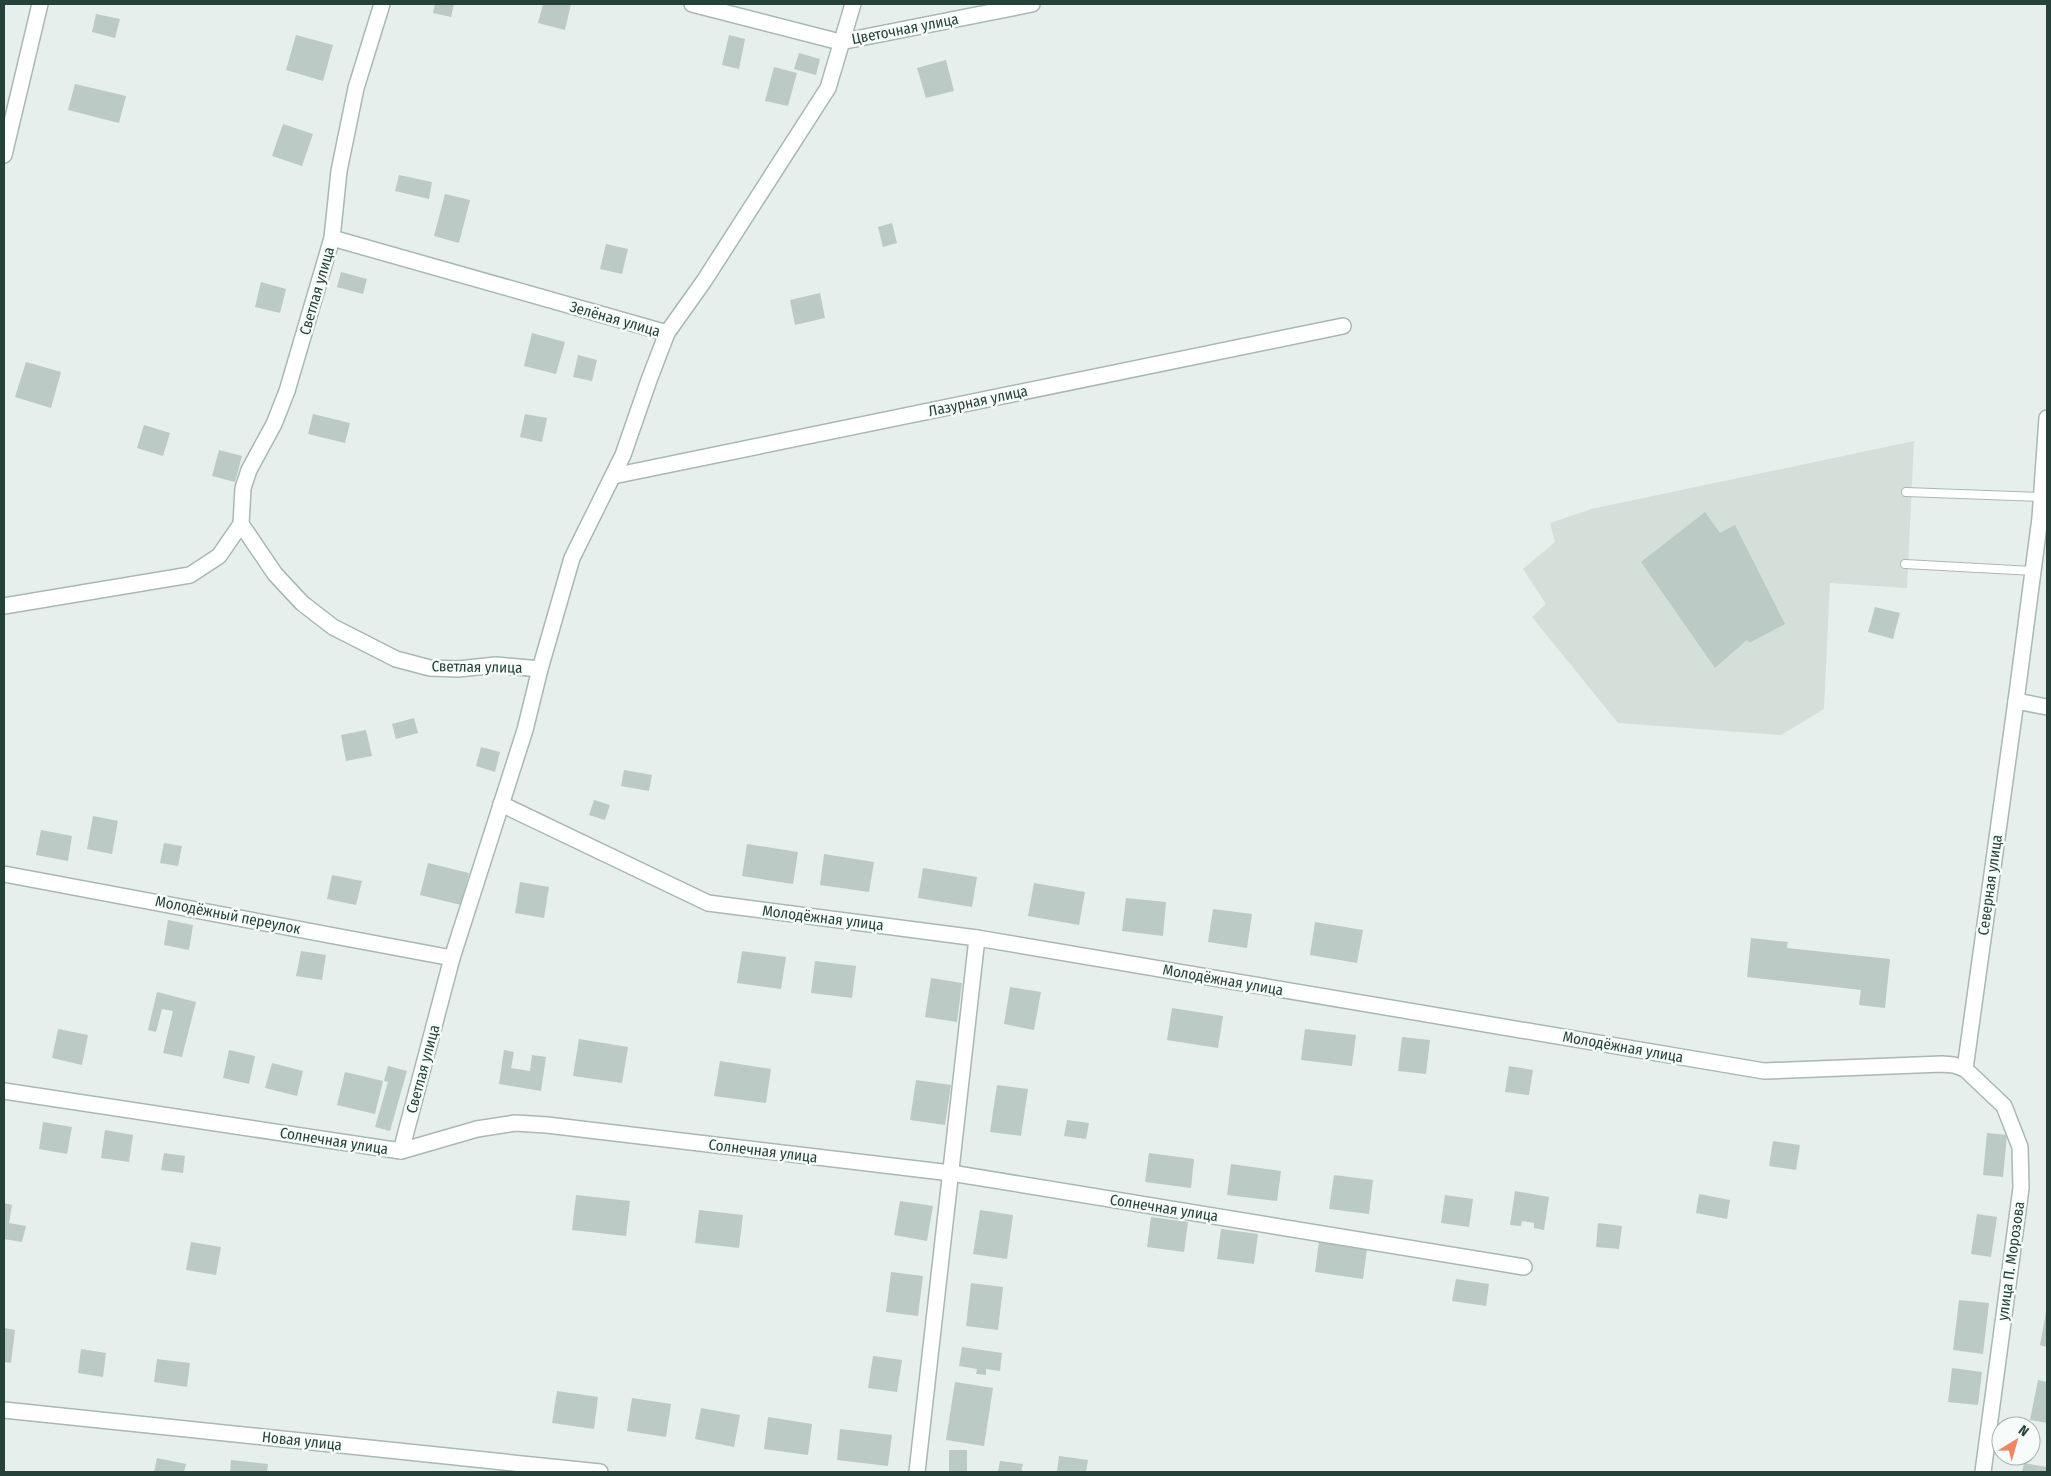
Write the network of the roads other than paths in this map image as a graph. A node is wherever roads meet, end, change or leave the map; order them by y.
1 (40, 4) edge
2 (382, 4) edge
3 (692, 4) edge
4 (854, 4) edge
5 (1032, 4) edge
6 (840, 42) junction
7 (4, 155) edge
8 (332, 238) junction
9 (1343, 326) dead end
10 (668, 333) junction
11 (2047, 418) edge
12 (613, 476) junction
13 (1906, 492) dead end
14 (2042, 497) junction
15 (241, 524) junction
16 (1905, 564) dead end
17 (2033, 571) junction
18 (4, 606) edge
19 (540, 669) junction
20 (2016, 700) junction
21 (2047, 707) edge
22 (501, 804) junction
23 (4, 874) edge
24 (977, 938) junction
25 (452, 958) junction
26 (1965, 1070) junction
27 (4, 1091) edge
28 (401, 1151) junction
29 (951, 1173) junction
30 (1524, 1267) dead end
31 (4, 1410) edge
32 (461, 1465) edge
33 (600, 1472) edge
34 (917, 1472) edge
35 (1983, 1472) edge

1 - 7 street
2 - 8 street, Светлая улица
3 - 6 street, Цветочная улица
4 - 6 street
5 - 6 street, Цветочная улица
6 - 10 street
8 - 10 street, Зелёная улица
8 - 15 street, Светлая улица
9 - 12 street, Лазурная улица
10 - 12 street, Зелёная улица
11 - 14 street, Северная улица
12 - 19 street, Зелёная улица
13 - 14 lane
14 - 17 street, Северная улица
15 - 18 street
15 - 19 street, Светлая улица
16 - 17 lane
17 - 20 street, Северная улица
19 - 22 street, Светлая улица
20 - 21 street
20 - 26 street, Северная улица
22 - 24 street, Молодёжная улица
22 - 25 street, Светлая улица
23 - 25 street, Молодёжный переулок
24 - 26 street, Молодёжная улица
24 - 29 street
25 - 28 street, Светлая улица
26 - 35 street, улица П. Морозова
27 - 28 street, Солнечная улица
28 - 29 street, Солнечная улица
29 - 30 street, Солнечная улица
29 - 34 street
31 - 32 street, Новая улица
32 - 33 street, Новая улица

